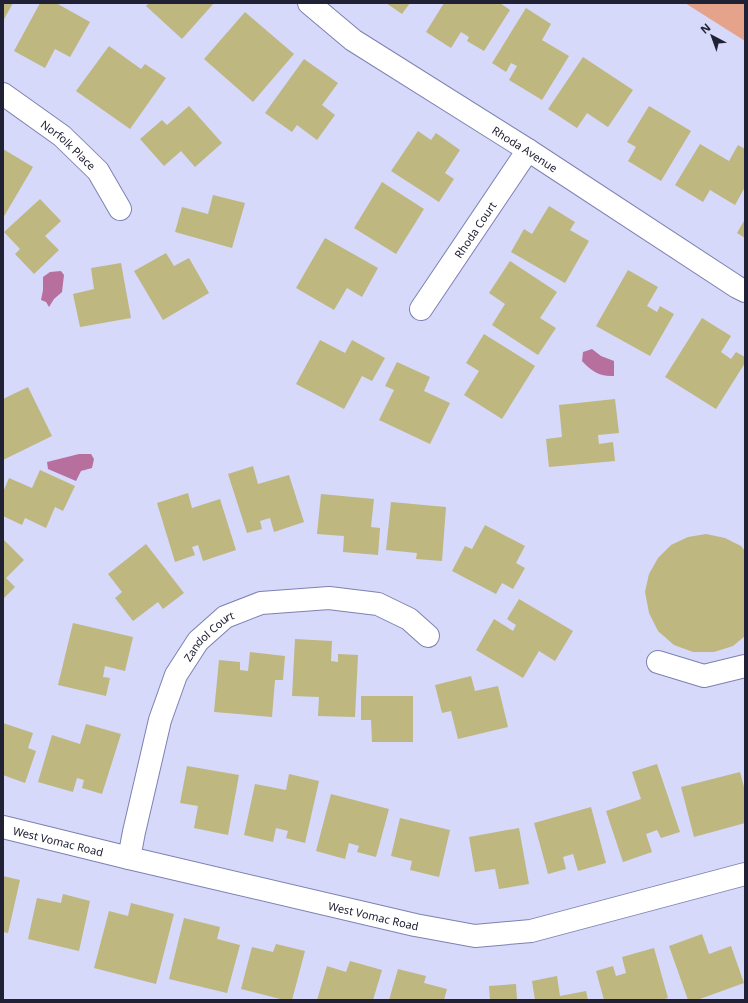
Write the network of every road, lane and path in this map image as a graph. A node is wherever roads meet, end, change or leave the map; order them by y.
1 (309, 3) edge
2 (3, 94) edge
3 (528, 150) junction
4 (120, 209) dead end
5 (745, 290) edge
6 (421, 309) dead end
7 (428, 636) dead end
8 (658, 662) dead end
9 (745, 666) edge
10 (3, 827) edge
11 (129, 858) junction
12 (745, 874) edge

1 - 3 street, Rhoda Avenue
2 - 4 street, Norfolk Place
3 - 5 street, Rhoda Avenue
3 - 6 street, Rhoda Court
7 - 11 street, Zandol Court
8 - 9 street
10 - 11 street, West Vomac Road
11 - 12 street, West Vomac Road

